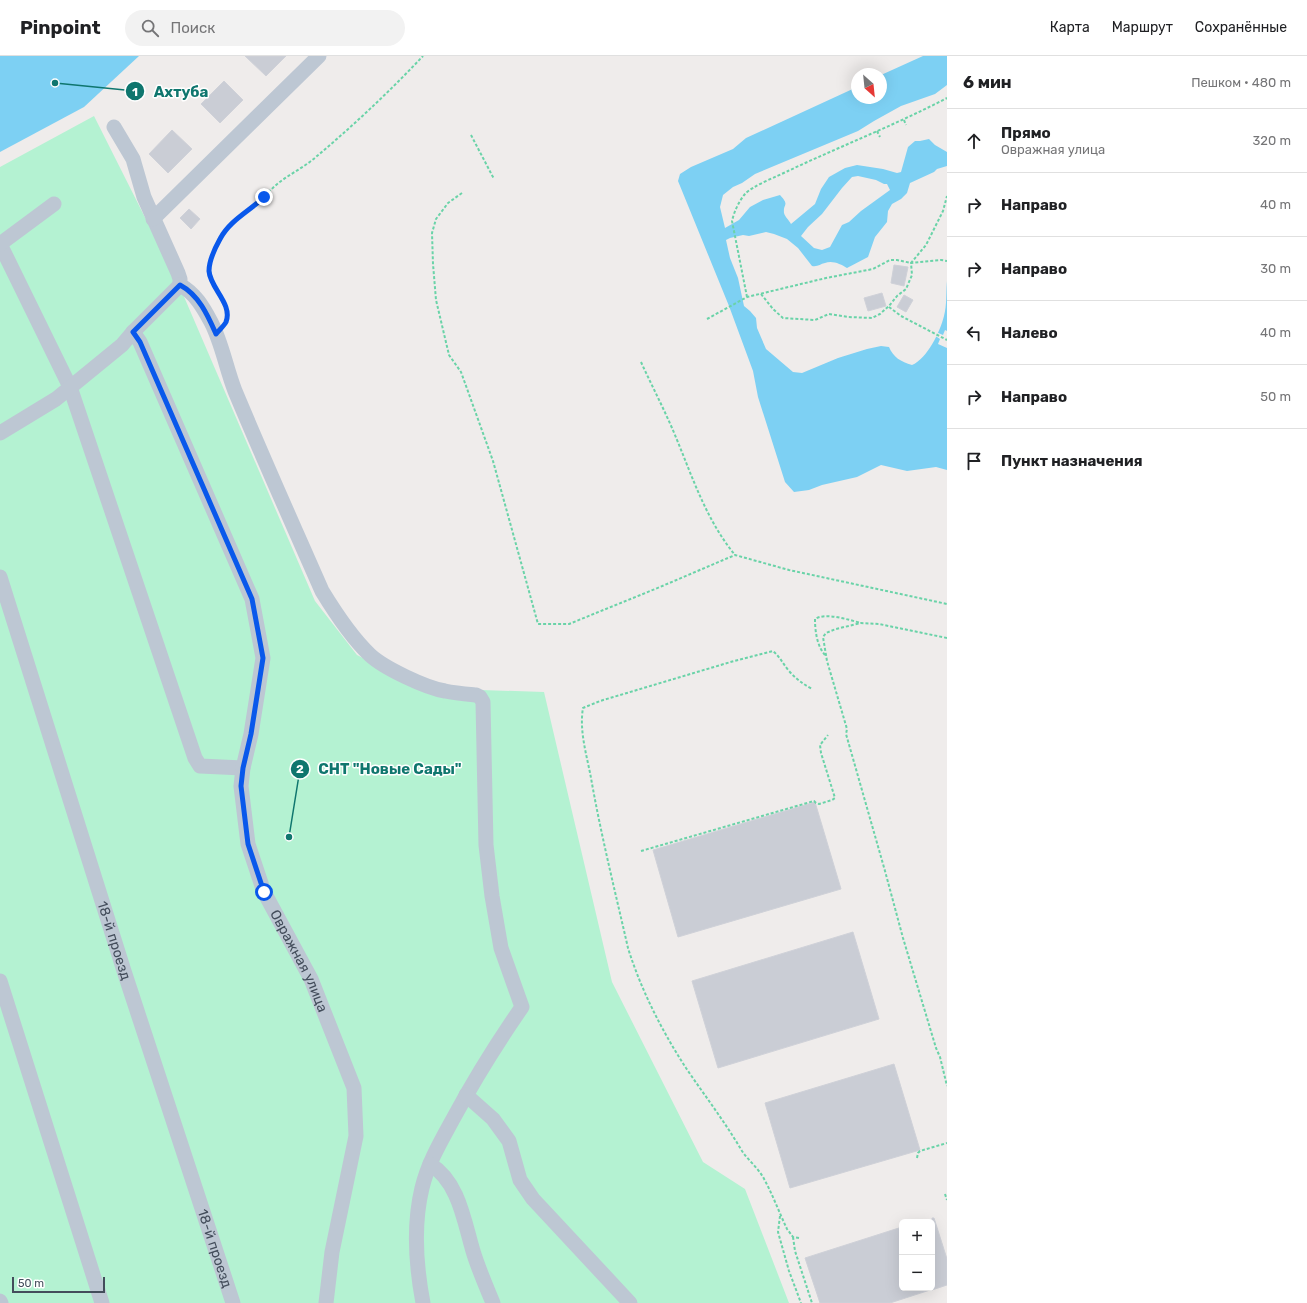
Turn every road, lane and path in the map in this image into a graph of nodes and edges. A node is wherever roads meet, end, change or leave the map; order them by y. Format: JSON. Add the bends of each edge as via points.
{"nodes":[{"id":1,"x":319,"y":56,"type":"edge"},
{"id":2,"x":423,"y":56,"type":"edge"},
{"id":3,"x":947,"y":98,"type":"edge"},
{"id":4,"x":904,"y":120,"type":"junction"},
{"id":5,"x":894,"y":124,"type":"junction"},
{"id":6,"x":906,"y":125,"type":"dead end"},
{"id":7,"x":114,"y":127,"type":"dead end"},
{"id":8,"x":896,"y":129,"type":"dead end"},
{"id":9,"x":877,"y":131,"type":"junction"},
{"id":10,"x":471,"y":135,"type":"dead end"},
{"id":11,"x":880,"y":137,"type":"dead end"},
{"id":12,"x":494,"y":179,"type":"dead end"},
{"id":13,"x":462,"y":193,"type":"dead end"},
{"id":14,"x":947,"y":196,"type":"edge"},
{"id":15,"x":54,"y":204,"type":"dead end"},
{"id":16,"x":153,"y":220,"type":"junction"},
{"id":17,"x":0,"y":244,"type":"edge"},
{"id":18,"x":947,"y":261,"type":"edge"},
{"id":19,"x":911,"y":263,"type":"junction"},
{"id":20,"x":180,"y":285,"type":"junction"},
{"id":21,"x":760,"y":294,"type":"junction"},
{"id":22,"x":747,"y":296,"type":"junction"},
{"id":23,"x":889,"y":306,"type":"junction"},
{"id":24,"x":707,"y":319,"type":"dead end"},
{"id":25,"x":133,"y":332,"type":"junction"},
{"id":26,"x":216,"y":334,"type":"junction"},
{"id":27,"x":947,"y":340,"type":"edge"},
{"id":28,"x":641,"y":362,"type":"dead end"},
{"id":29,"x":70,"y":387,"type":"junction"},
{"id":30,"x":0,"y":433,"type":"edge"},
{"id":31,"x":735,"y":555,"type":"junction"},
{"id":32,"x":0,"y":577,"type":"edge"},
{"id":33,"x":947,"y":604,"type":"edge"},
{"id":34,"x":861,"y":623,"type":"junction"},
{"id":35,"x":947,"y":638,"type":"edge"},
{"id":36,"x":826,"y":656,"type":"junction"},
{"id":37,"x":812,"y":689,"type":"dead end"},
{"id":38,"x":828,"y":735,"type":"dead end"},
{"id":39,"x":243,"y":768,"type":"junction"},
{"id":40,"x":641,"y":851,"type":"dead end"},
{"id":41,"x":0,"y":981,"type":"edge"},
{"id":42,"x":947,"y":1086,"type":"edge"},
{"id":43,"x":466,"y":1095,"type":"junction"},
{"id":44,"x":947,"y":1144,"type":"edge"},
{"id":45,"x":917,"y":1158,"type":"dead end"},
{"id":46,"x":430,"y":1164,"type":"junction"},
{"id":47,"x":945,"y":1194,"type":"dead end"},
{"id":48,"x":947,"y":1200,"type":"edge"},
{"id":49,"x":780,"y":1215,"type":"junction"},
{"id":50,"x":793,"y":1237,"type":"junction"},
{"id":51,"x":799,"y":1238,"type":"dead end"},
{"id":52,"x":102,"y":1303,"type":"edge"},
{"id":53,"x":233,"y":1303,"type":"edge"},
{"id":54,"x":326,"y":1303,"type":"edge"},
{"id":55,"x":422,"y":1303,"type":"edge"},
{"id":56,"x":492,"y":1303,"type":"edge"},
{"id":57,"x":630,"y":1303,"type":"edge"},
{"id":58,"x":801,"y":1303,"type":"edge"},
{"id":59,"x":812,"y":1303,"type":"edge"}],
"edges":[{"from":1,"to":16,"type":"street"},
{"from":2,"to":26,"type":"path","via":[[316,158],[275,186],[226,230],[216,246],[209,270],[210,278],[227,310],[226,321]]},
{"from":3,"to":4,"type":"path"},
{"from":4,"to":5,"type":"path"},
{"from":4,"to":6,"type":"path"},
{"from":5,"to":8,"type":"path"},
{"from":5,"to":9,"type":"path"},
{"from":7,"to":16,"type":"street","via":[[133,159]]},
{"from":9,"to":11,"type":"path"},
{"from":9,"to":22,"type":"path","via":[[745,193],[732,221]]},
{"from":10,"to":12,"type":"path"},
{"from":13,"to":31,"type":"path","via":[[448,203],[436,219],[432,233],[436,300],[449,355],[461,372],[492,461],[538,624],[569,624]]},
{"from":14,"to":19,"type":"path","via":[[943,211],[926,245]]},
{"from":15,"to":17,"type":"street"},
{"from":16,"to":20,"type":"street","via":[[178,273]]},
{"from":17,"to":29,"type":"street"},
{"from":18,"to":19,"type":"path"},
{"from":19,"to":21,"type":"path","via":[[890,260],[872,269]]},
{"from":19,"to":23,"type":"path","via":[[912,275],[906,289]]},
{"from":20,"to":25,"type":"street"},
{"from":20,"to":26,"type":"street","via":[[195,296]]},
{"from":21,"to":22,"type":"path"},
{"from":21,"to":23,"type":"path","via":[[783,318],[802,320],[814,320],[829,314],[872,318]]},
{"from":22,"to":24,"type":"path"},
{"from":23,"to":27,"type":"path","via":[[901,316]]},
{"from":25,"to":29,"type":"street"},
{"from":25,"to":39,"type":"street","name":"Овражная улица","via":[[140,342],[252,599],[263,658]]},
{"from":26,"to":43,"type":"street","via":[[234,389],[330,605],[372,657],[392,670],[439,690],[476,695],[483,702],[486,845],[492,896],[501,948],[522,1006]]},
{"from":28,"to":31,"type":"path","via":[[672,427],[702,503],[723,540]]},
{"from":29,"to":30,"type":"street","via":[[56,399]]},
{"from":29,"to":39,"type":"street","via":[[195,758],[200,766]]},
{"from":31,"to":33,"type":"path","via":[[789,570]]},
{"from":32,"to":53,"type":"street","name":"18-й проезд","via":[[117,949]]},
{"from":34,"to":35,"type":"path","via":[[879,624]]},
{"from":34,"to":36,"type":"path","via":[[826,633],[823,638]]},
{"from":34,"to":36,"type":"path","via":[[836,617],[815,618],[818,640]]},
{"from":36,"to":42,"type":"path","via":[[903,938]]},
{"from":37,"to":49,"type":"path","via":[[799,682],[773,651],[600,701],[583,708],[582,712],[583,735],[594,798],[633,966],[670,1042],[743,1152],[759,1171]]},
{"from":38,"to":40,"type":"path","via":[[820,745],[835,798],[832,800],[819,804],[814,801]]},
{"from":39,"to":54,"type":"street","name":"Овражная улица","via":[[241,786],[248,844],[264,892],[311,979],[354,1088],[356,1136],[332,1252]]},
{"from":41,"to":52,"type":"street"},
{"from":43,"to":46,"type":"street"},
{"from":43,"to":57,"type":"street","via":[[493,1118],[509,1141],[520,1180],[533,1199]]},
{"from":44,"to":45,"type":"path","via":[[920,1151]]},
{"from":46,"to":55,"type":"street","via":[[422,1188],[417,1217],[417,1253]]},
{"from":46,"to":56,"type":"street","via":[[447,1180],[459,1203],[473,1252]]},
{"from":47,"to":48,"type":"path"},
{"from":49,"to":50,"type":"path"},
{"from":49,"to":58,"type":"path","via":[[778,1232]]},
{"from":50,"to":51,"type":"path"},
{"from":50,"to":59,"type":"path"}]}
